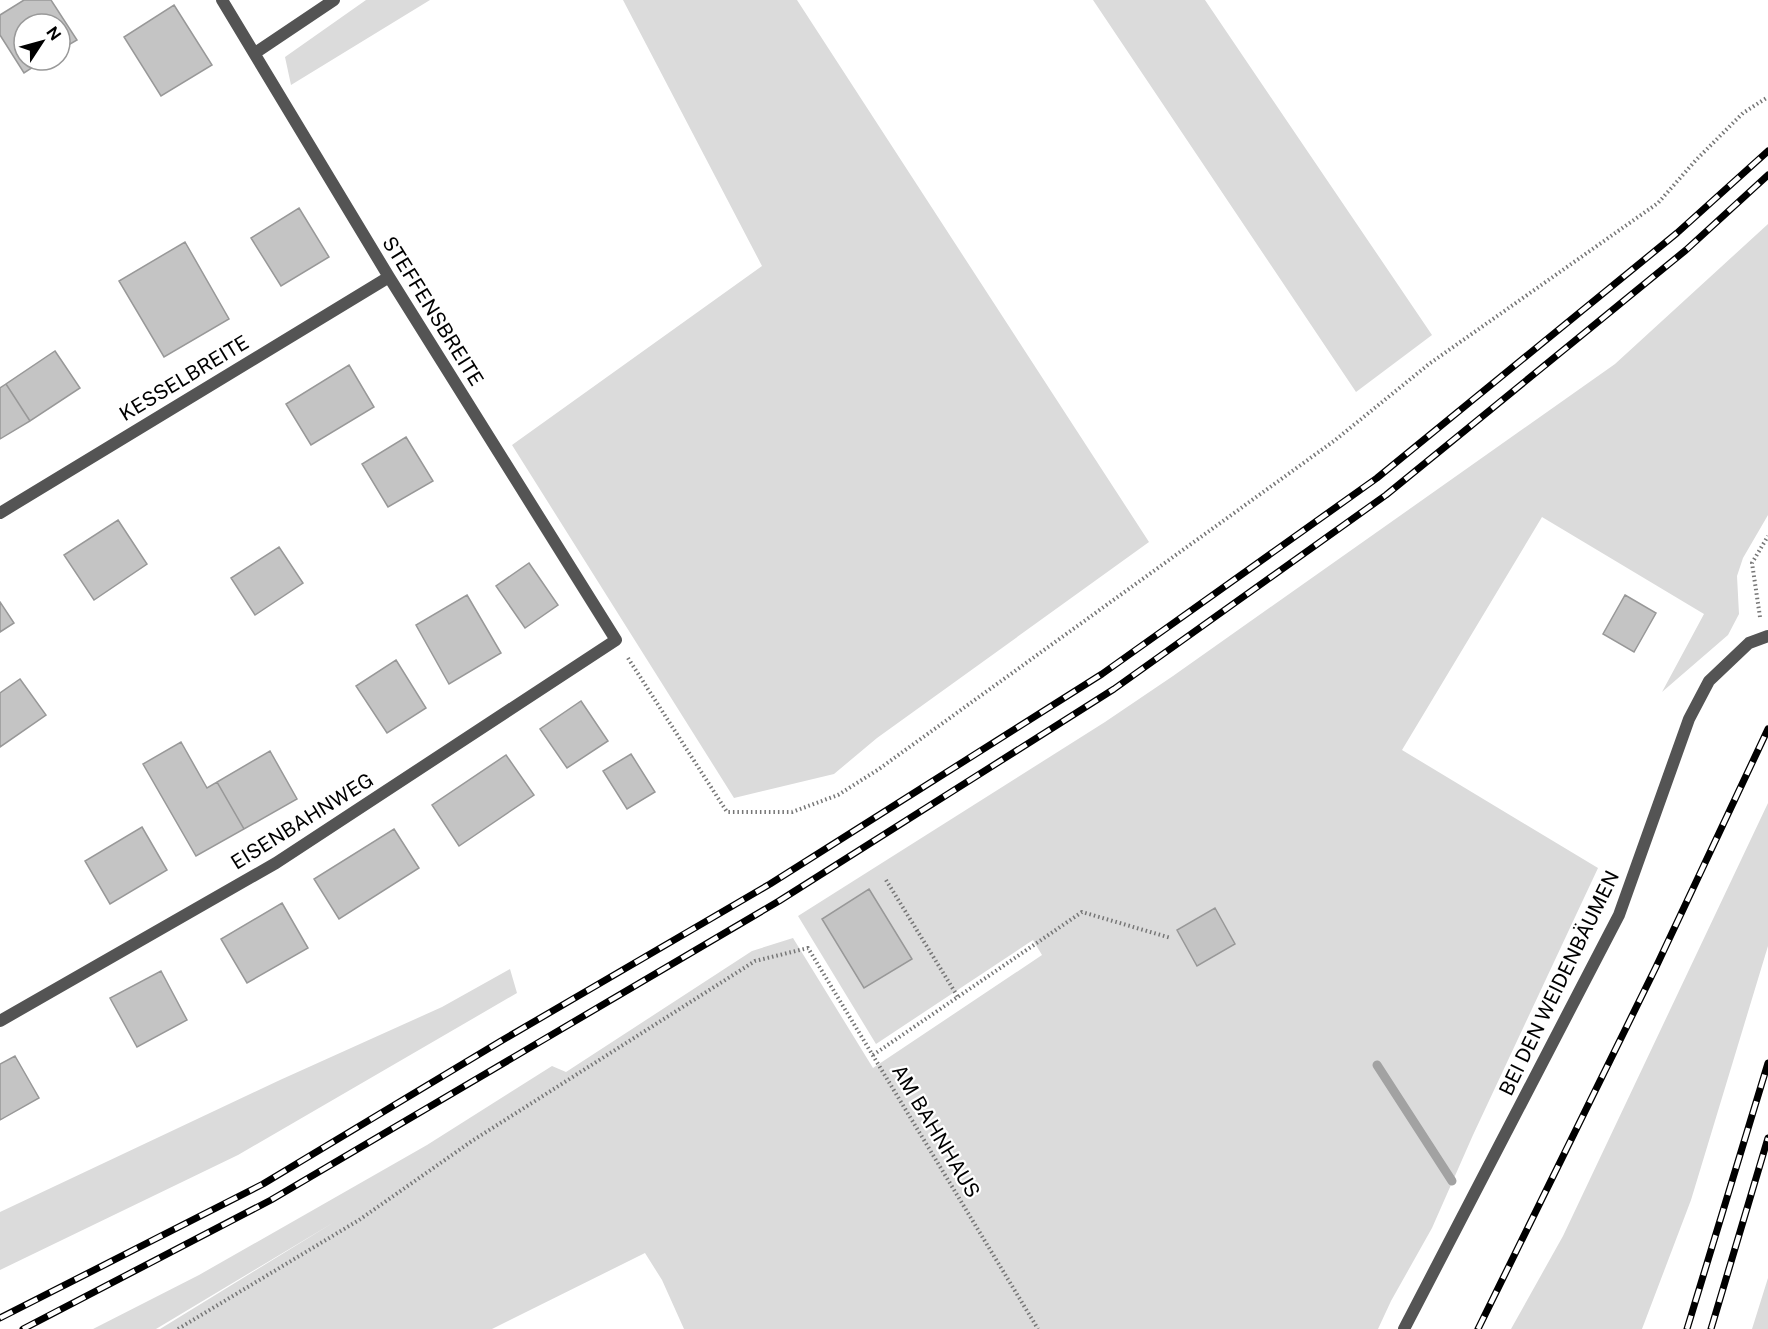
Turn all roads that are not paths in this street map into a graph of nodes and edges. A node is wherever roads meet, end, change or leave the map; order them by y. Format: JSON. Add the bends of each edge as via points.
{"nodes":[{"id":1,"x":222,"y":0,"type":"edge"},
{"id":2,"x":334,"y":0,"type":"edge"},
{"id":3,"x":255,"y":54,"type":"junction"},
{"id":4,"x":388,"y":277,"type":"junction"},
{"id":5,"x":0,"y":513,"type":"edge"},
{"id":6,"x":1766,"y":637,"type":"edge"},
{"id":7,"x":616,"y":640,"type":"joint"},
{"id":8,"x":0,"y":1021,"type":"edge"},
{"id":9,"x":1404,"y":1329,"type":"edge"}],
"edges":[{"from":1,"to":3,"type":"street","name":"STEFFENSBREITE"},
{"from":2,"to":3,"type":"street"},
{"from":3,"to":4,"type":"street","name":"STEFFENSBREITE"},
{"from":4,"to":5,"type":"street","name":"KESSELBREITE"},
{"from":4,"to":7,"type":"street","name":"STEFFENSBREITE"},
{"from":6,"to":9,"type":"street","name":"BEI DEN WEIDENBÄUMEN","via":[[1749,643],[1709,681],[1689,719],[1619,915]]},
{"from":7,"to":8,"type":"street","name":"EISENBAHNWEG","via":[[276,862]]}]}
